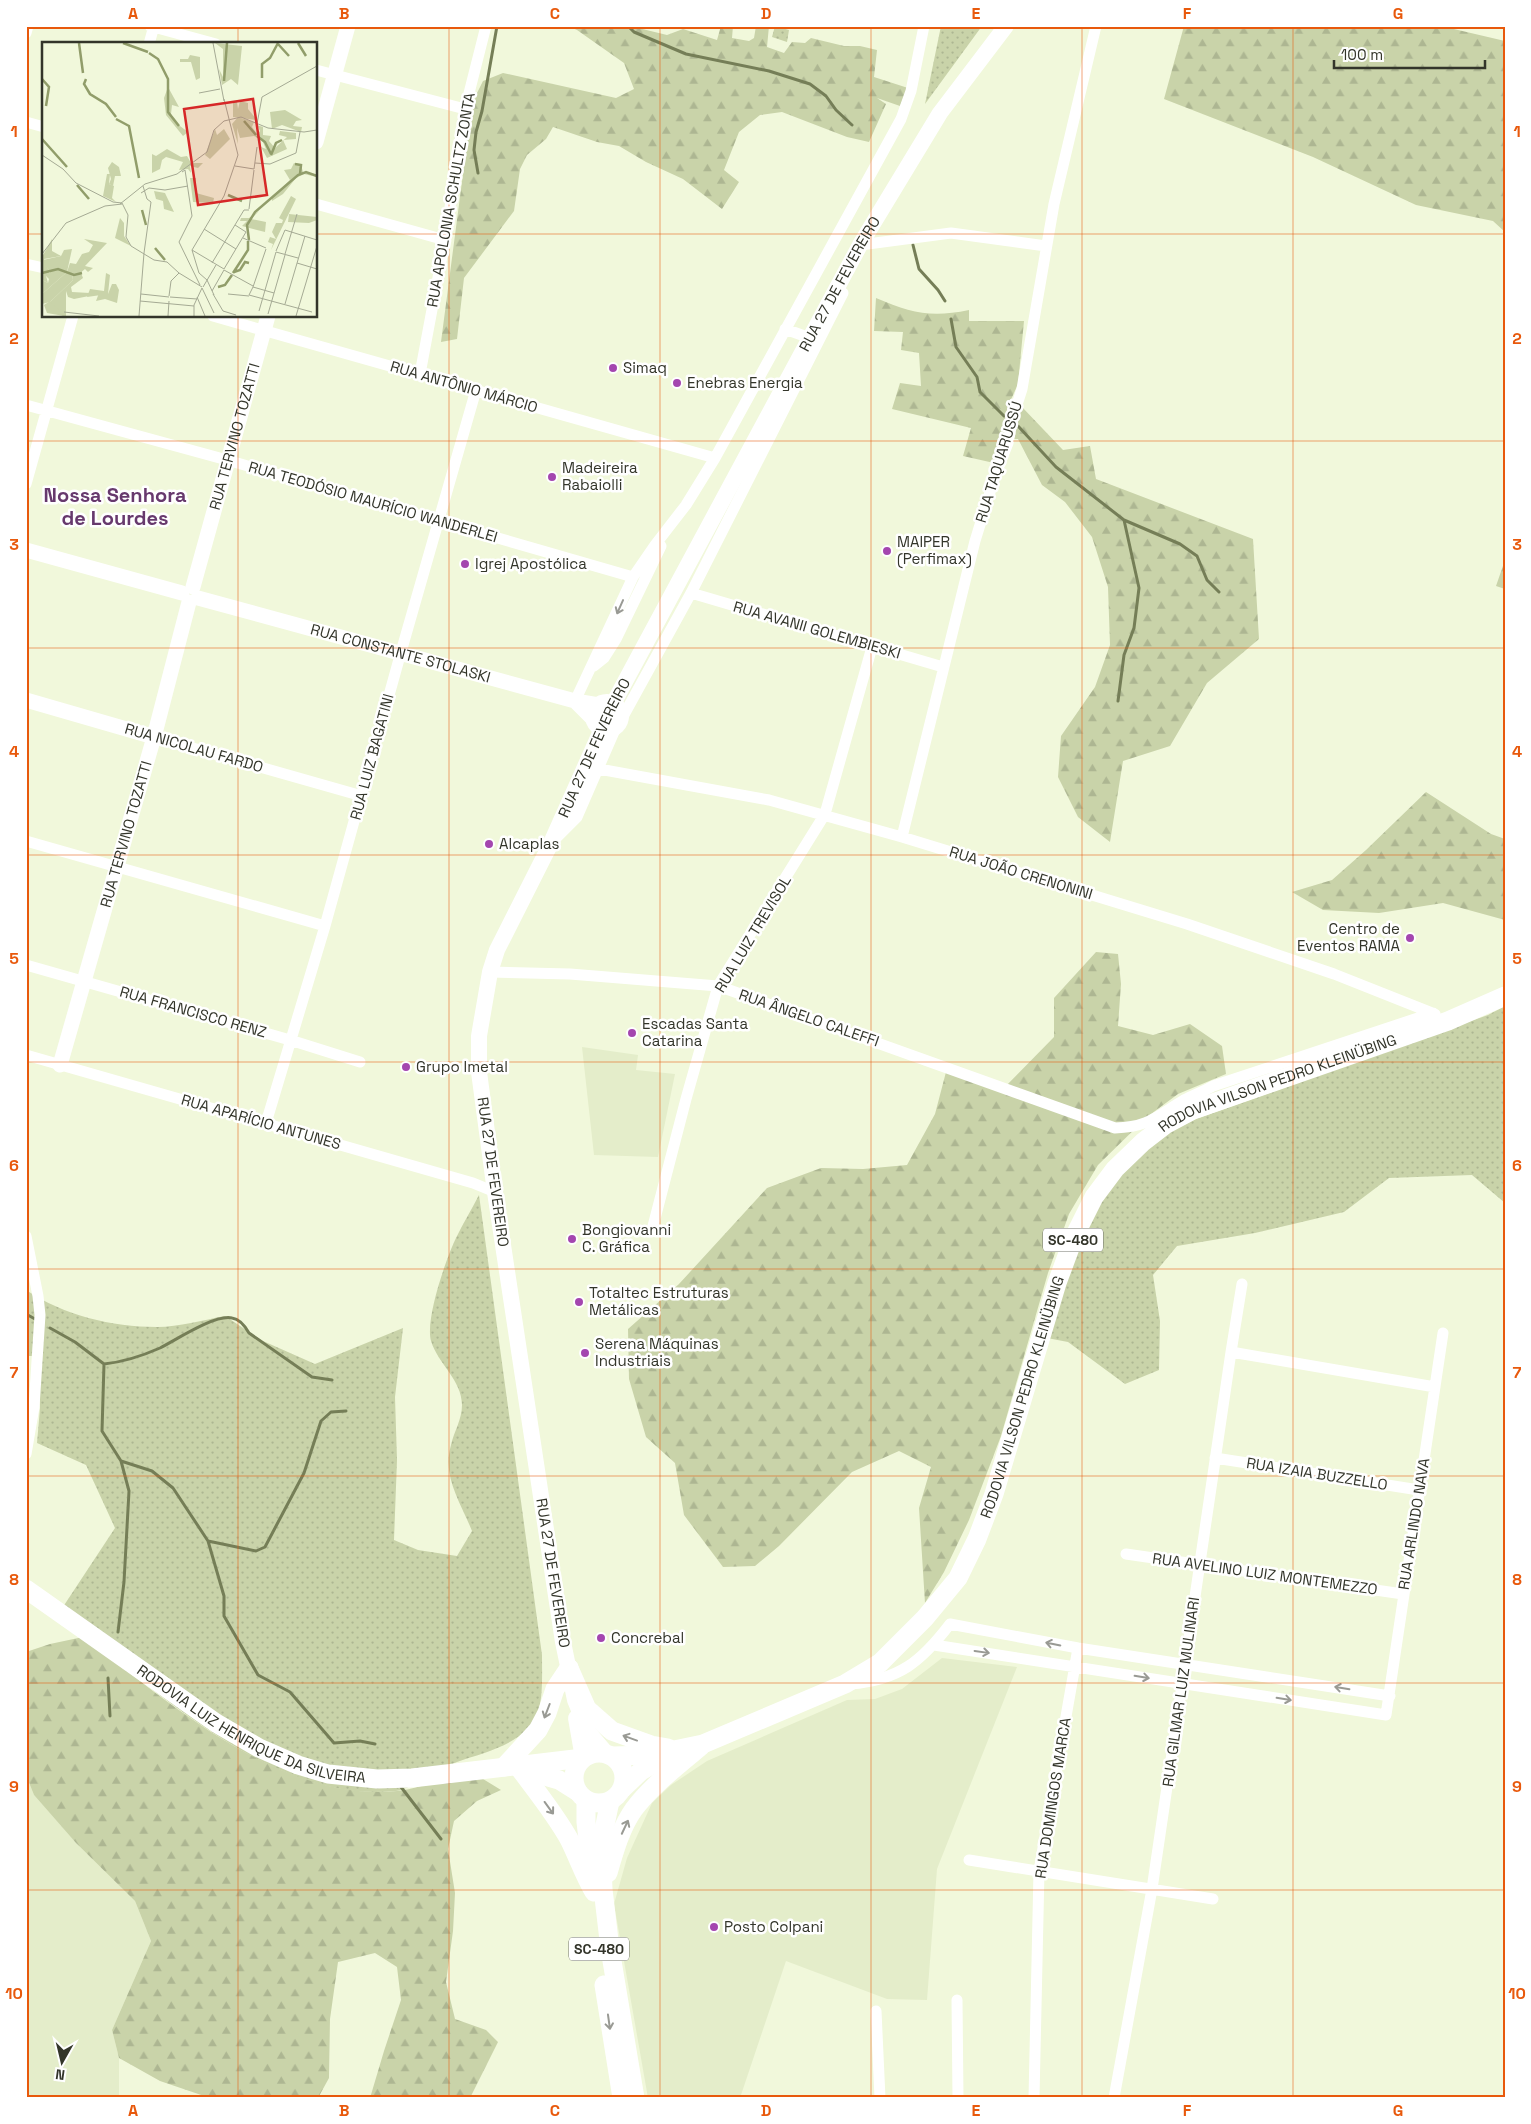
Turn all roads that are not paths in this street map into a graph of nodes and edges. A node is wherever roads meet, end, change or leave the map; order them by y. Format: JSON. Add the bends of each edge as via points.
{"nodes":[{"id":1,"x":28,"y":26,"type":"edge"},
{"id":2,"x":348,"y":26,"type":"edge"},
{"id":3,"x":486,"y":26,"type":"edge"},
{"id":4,"x":924,"y":26,"type":"edge"},
{"id":5,"x":1006,"y":26,"type":"edge"},
{"id":6,"x":1096,"y":26,"type":"edge"},
{"id":7,"x":152,"y":27,"type":"edge"},
{"id":8,"x":26,"y":33,"type":"edge"},
{"id":9,"x":149,"y":42,"type":"edge"},
{"id":10,"x":208,"y":42,"type":"edge"},
{"id":11,"x":318,"y":71,"type":"edge"},
{"id":12,"x":335,"y":75,"type":"junction"},
{"id":13,"x":465,"y":109,"type":"junction"},
{"id":14,"x":26,"y":122,"type":"edge"},
{"id":15,"x":42,"y":126,"type":"edge"},
{"id":16,"x":318,"y":135,"type":"edge"},
{"id":17,"x":318,"y":205,"type":"edge"},
{"id":18,"x":445,"y":240,"type":"junction"},
{"id":19,"x":860,"y":245,"type":"junction"},
{"id":20,"x":1046,"y":246,"type":"junction"},
{"id":21,"x":26,"y":264,"type":"edge"},
{"id":22,"x":42,"y":268,"type":"edge"},
{"id":23,"x":845,"y":273,"type":"junction"},
{"id":24,"x":72,"y":318,"type":"edge"},
{"id":25,"x":228,"y":318,"type":"edge"},
{"id":26,"x":266,"y":323,"type":"edge"},
{"id":27,"x":785,"y":329,"type":"junction"},
{"id":28,"x":810,"y":338,"type":"junction"},
{"id":29,"x":420,"y":374,"type":"junction"},
{"id":30,"x":476,"y":390,"type":"junction"},
{"id":31,"x":26,"y":405,"type":"edge"},
{"id":32,"x":47,"y":410,"type":"junction"},
{"id":33,"x":715,"y":458,"type":"junction"},
{"id":34,"x":227,"y":460,"type":"junction"},
{"id":35,"x":26,"y":484,"type":"edge"},
{"id":36,"x":438,"y":520,"type":"junction"},
{"id":37,"x":674,"y":522,"type":"junction"},
{"id":38,"x":26,"y":550,"type":"edge"},
{"id":39,"x":633,"y":577,"type":"junction"},
{"id":40,"x":691,"y":593,"type":"junction"},
{"id":41,"x":191,"y":595,"type":"junction"},
{"id":42,"x":872,"y":647,"type":"junction"},
{"id":43,"x":401,"y":652,"type":"junction"},
{"id":44,"x":593,"y":667,"type":"junction"},
{"id":45,"x":943,"y":667,"type":"junction"},
{"id":46,"x":26,"y":700,"type":"edge"},
{"id":47,"x":575,"y":701,"type":"junction"},
{"id":48,"x":606,"y":704,"type":"junction"},
{"id":49,"x":619,"y":723,"type":"junction"},
{"id":50,"x":598,"y":725,"type":"junction"},
{"id":51,"x":154,"y":737,"type":"junction"},
{"id":52,"x":599,"y":769,"type":"junction"},
{"id":53,"x":362,"y":796,"type":"junction"},
{"id":54,"x":825,"y":814,"type":"junction"},
{"id":55,"x":902,"y":837,"type":"junction"},
{"id":56,"x":26,"y":841,"type":"edge"},
{"id":57,"x":550,"y":842,"type":"junction"},
{"id":58,"x":117,"y":866,"type":"junction"},
{"id":59,"x":325,"y":926,"type":"junction"},
{"id":60,"x":26,"y":965,"type":"edge"},
{"id":61,"x":490,"y":972,"type":"junction"},
{"id":62,"x":84,"y":981,"type":"junction"},
{"id":63,"x":718,"y":986,"type":"junction"},
{"id":64,"x":1505,"y":996,"type":"edge"},
{"id":65,"x":1441,"y":1017,"type":"junction"},
{"id":66,"x":290,"y":1040,"type":"junction"},
{"id":67,"x":26,"y":1056,"type":"edge"},
{"id":68,"x":360,"y":1062,"type":"dead end"},
{"id":69,"x":60,"y":1065,"type":"junction"},
{"id":70,"x":266,"y":1124,"type":"junction"},
{"id":71,"x":495,"y":1192,"type":"junction"},
{"id":72,"x":652,"y":1230,"type":"dead end"},
{"id":73,"x":26,"y":1236,"type":"edge"},
{"id":74,"x":1242,"y":1284,"type":"dead end"},
{"id":75,"x":1443,"y":1332,"type":"dead end"},
{"id":76,"x":1231,"y":1352,"type":"junction"},
{"id":77,"x":1435,"y":1387,"type":"junction"},
{"id":78,"x":26,"y":1454,"type":"edge"},
{"id":79,"x":1215,"y":1458,"type":"junction"},
{"id":80,"x":1419,"y":1490,"type":"junction"},
{"id":81,"x":1126,"y":1554,"type":"dead end"},
{"id":82,"x":1200,"y":1564,"type":"junction"},
{"id":83,"x":26,"y":1589,"type":"edge"},
{"id":84,"x":1403,"y":1594,"type":"junction"},
{"id":85,"x":934,"y":1646,"type":"junction"},
{"id":86,"x":1078,"y":1648,"type":"junction"},
{"id":87,"x":1185,"y":1665,"type":"junction"},
{"id":88,"x":1075,"y":1667,"type":"junction"},
{"id":89,"x":568,"y":1668,"type":"junction"},
{"id":90,"x":846,"y":1684,"type":"junction"},
{"id":91,"x":1183,"y":1684,"type":"junction"},
{"id":92,"x":1390,"y":1696,"type":"junction"},
{"id":93,"x":704,"y":1744,"type":"junction"},
{"id":94,"x":677,"y":1750,"type":"junction"},
{"id":95,"x":609,"y":1754,"type":"junction"},
{"id":96,"x":583,"y":1758,"type":"junction"},
{"id":97,"x":512,"y":1768,"type":"junction"},
{"id":98,"x":616,"y":1795,"type":"junction"},
{"id":99,"x":582,"y":1796,"type":"junction"},
{"id":100,"x":968,"y":1860,"type":"dead end"},
{"id":101,"x":1040,"y":1871,"type":"junction"},
{"id":102,"x":1152,"y":1889,"type":"junction"},
{"id":103,"x":598,"y":1891,"type":"junction"},
{"id":104,"x":1213,"y":1899,"type":"dead end"},
{"id":105,"x":957,"y":2000,"type":"dead end"},
{"id":106,"x":876,"y":2011,"type":"dead end"},
{"id":107,"x":622,"y":2098,"type":"edge"},
{"id":108,"x":635,"y":2098,"type":"edge"},
{"id":109,"x":880,"y":2098,"type":"edge"},
{"id":110,"x":958,"y":2098,"type":"edge"},
{"id":111,"x":1034,"y":2098,"type":"edge"},
{"id":112,"x":1114,"y":2098,"type":"edge"}],
"edges":[{"from":1,"to":8,"type":"street"},
{"from":2,"to":12,"type":"street"},
{"from":3,"to":13,"type":"street","name":"RUA APOLONIA SCHULTZ ZONTA"},
{"from":4,"to":27,"type":"street","via":[[911,91],[901,119]]},
{"from":5,"to":19,"type":"main road","name":"RUA 27 DE FEVEREIRO","via":[[940,113]]},
{"from":6,"to":20,"type":"street","name":"RUA TAQUARUSSÚ"},
{"from":7,"to":9,"type":"street"},
{"from":7,"to":10,"type":"street"},
{"from":11,"to":12,"type":"street"},
{"from":12,"to":13,"type":"street"},
{"from":12,"to":16,"type":"street"},
{"from":13,"to":18,"type":"street","name":"RUA APOLONIA SCHULTZ ZONTA"},
{"from":14,"to":15,"type":"street"},
{"from":17,"to":18,"type":"street"},
{"from":18,"to":29,"type":"street","name":"RUA APOLONIA SCHULTZ ZONTA"},
{"from":19,"to":20,"type":"street","via":[[951,233]]},
{"from":19,"to":23,"type":"main road","name":"RUA 27 DE FEVEREIRO"},
{"from":20,"to":45,"type":"street","name":"RUA TAQUARUSSÚ","via":[[1022,388],[1008,443],[975,542]]},
{"from":21,"to":22,"type":"street"},
{"from":23,"to":28,"type":"main road","name":"RUA 27 DE FEVEREIRO"},
{"from":23,"to":40,"type":"street","via":[[851,275]]},
{"from":24,"to":32,"type":"street"},
{"from":25,"to":26,"type":"street","name":"RUA ANTÔNIO MÁRCIO"},
{"from":26,"to":29,"type":"street","name":"RUA ANTÔNIO MÁRCIO"},
{"from":26,"to":34,"type":"street","name":"RUA TERVINO TOZATTI"},
{"from":27,"to":28,"type":"street"},
{"from":27,"to":33,"type":"street"},
{"from":28,"to":48,"type":"main road","name":"RUA 27 DE FEVEREIRO"},
{"from":29,"to":30,"type":"street","name":"RUA ANTÔNIO MÁRCIO"},
{"from":30,"to":33,"type":"street","name":"RUA ANTÔNIO MÁRCIO"},
{"from":30,"to":36,"type":"street","name":"RUA LUIZ BAGATINI"},
{"from":31,"to":32,"type":"street","name":"RUA TEODÓSIO MAURÍCIO WANDERLEI"},
{"from":32,"to":34,"type":"street","name":"RUA TEODÓSIO MAURÍCIO WANDERLEI"},
{"from":32,"to":35,"type":"street"},
{"from":33,"to":37,"type":"street"},
{"from":34,"to":36,"type":"street","name":"RUA TEODÓSIO MAURÍCIO WANDERLEI"},
{"from":34,"to":41,"type":"street","name":"RUA TERVINO TOZATTI"},
{"from":36,"to":39,"type":"street","name":"RUA TEODÓSIO MAURÍCIO WANDERLEI"},
{"from":36,"to":43,"type":"street","name":"RUA LUIZ BAGATINI"},
{"from":37,"to":39,"type":"street"},
{"from":37,"to":44,"type":"street","via":[[616,639],[604,658]]},
{"from":38,"to":41,"type":"street","name":"RUA CONSTANTE STOLASKI"},
{"from":39,"to":44,"type":"street","one_way":true},
{"from":40,"to":42,"type":"street","name":"RUA AVANII GOLEMBIESKI"},
{"from":40,"to":49,"type":"street"},
{"from":41,"to":43,"type":"street","name":"RUA CONSTANTE STOLASKI"},
{"from":41,"to":51,"type":"street","name":"RUA TERVINO TOZATTI"},
{"from":42,"to":45,"type":"street","name":"RUA AVANII GOLEMBIESKI"},
{"from":42,"to":54,"type":"street","name":"RUA LUIZ TREVISOL"},
{"from":43,"to":47,"type":"street","name":"RUA CONSTANTE STOLASKI"},
{"from":43,"to":53,"type":"street","name":"RUA LUIZ BAGATINI"},
{"from":44,"to":47,"type":"street"},
{"from":45,"to":55,"type":"street","name":"RUA TAQUARUSSÚ"},
{"from":46,"to":51,"type":"street","name":"RUA NICOLAU FARDO"},
{"from":47,"to":48,"type":"street"},
{"from":47,"to":50,"type":"street","name":"RUA CONSTANTE STOLASKI"},
{"from":48,"to":49,"type":"main road","via":[[621,713]]},
{"from":48,"to":50,"type":"main road","name":"RUA 27 DE FEVEREIRO"},
{"from":49,"to":50,"type":"main road","via":[[610,730]]},
{"from":49,"to":52,"type":"street"},
{"from":50,"to":57,"type":"main road","name":"RUA 27 DE FEVEREIRO"},
{"from":51,"to":53,"type":"street","name":"RUA NICOLAU FARDO"},
{"from":51,"to":58,"type":"street","name":"RUA TERVINO TOZATTI"},
{"from":52,"to":54,"type":"street","name":"RUA JOÃO CRENONINI","via":[[769,800]]},
{"from":52,"to":57,"type":"street","via":[[576,817]]},
{"from":53,"to":59,"type":"street","name":"RUA LUIZ BAGATINI"},
{"from":54,"to":55,"type":"street","name":"RUA JOÃO CRENONINI"},
{"from":54,"to":63,"type":"street","name":"RUA LUIZ TREVISOL"},
{"from":55,"to":65,"type":"street","name":"RUA JOÃO CRENONINI","via":[[1187,924],[1334,974]]},
{"from":56,"to":58,"type":"street"},
{"from":57,"to":61,"type":"main road","name":"RUA 27 DE FEVEREIRO","via":[[497,950]]},
{"from":58,"to":59,"type":"street"},
{"from":58,"to":62,"type":"street","name":"RUA TERVINO TOZATTI"},
{"from":59,"to":66,"type":"street","name":"RUA LUIZ BAGATINI"},
{"from":60,"to":62,"type":"street","name":"RUA FRANCISCO RENZ"},
{"from":61,"to":63,"type":"street","name":"RUA ÂNGELO CALEFFI","via":[[570,974]]},
{"from":61,"to":71,"type":"main road","name":"RUA 27 DE FEVEREIRO","via":[[479,1036],[478,1072]]},
{"from":62,"to":66,"type":"street","name":"RUA FRANCISCO RENZ"},
{"from":62,"to":69,"type":"street","name":"RUA TERVINO TOZATTI"},
{"from":63,"to":65,"type":"street","name":"RUA ÂNGELO CALEFFI","via":[[1115,1128],[1134,1128],[1155,1120],[1184,1100],[1213,1086]]},
{"from":63,"to":72,"type":"street","name":"RUA LUIZ TREVISOL"},
{"from":64,"to":65,"type":"main road","name":"RODOVIA VILSON PEDRO KLEINÜBING","number":"SC-480"},
{"from":65,"to":90,"type":"main road","name":"RODOVIA VILSON PEDRO KLEINÜBING","number":"SC-480","via":[[1193,1110],[1150,1136],[1115,1169],[1094,1197],[1074,1237],[1040,1336],[994,1494],[958,1578],[925,1618],[880,1663]]},
{"from":66,"to":68,"type":"street","name":"RUA FRANCISCO RENZ"},
{"from":66,"to":70,"type":"street","name":"RUA LUIZ BAGATINI"},
{"from":67,"to":69,"type":"street","name":"RUA APARÍCIO ANTUNES"},
{"from":69,"to":70,"type":"street","name":"RUA APARÍCIO ANTUNES"},
{"from":70,"to":71,"type":"street","name":"RUA APARÍCIO ANTUNES"},
{"from":71,"to":89,"type":"main road","name":"RUA 27 DE FEVEREIRO"},
{"from":73,"to":78,"type":"street","via":[[40,1315],[34,1407]]},
{"from":74,"to":76,"type":"street","name":"RUA GILMAR LUIZ MULINARI"},
{"from":75,"to":77,"type":"street","name":"RUA ARLINDO NAVA"},
{"from":76,"to":77,"type":"street"},
{"from":76,"to":79,"type":"street","name":"RUA GILMAR LUIZ MULINARI"},
{"from":77,"to":80,"type":"street","name":"RUA ARLINDO NAVA"},
{"from":79,"to":80,"type":"street","name":"RUA IZAIA BUZZELLO"},
{"from":79,"to":82,"type":"street","name":"RUA GILMAR LUIZ MULINARI"},
{"from":80,"to":84,"type":"street","name":"RUA ARLINDO NAVA"},
{"from":81,"to":82,"type":"street","name":"RUA AVELINO LUIZ MONTEMEZZO"},
{"from":82,"to":84,"type":"street","name":"RUA AVELINO LUIZ MONTEMEZZO"},
{"from":82,"to":87,"type":"street","name":"RUA GILMAR LUIZ MULINARI"},
{"from":83,"to":97,"type":"main road","name":"RODOVIA LUIZ HENRIQUE DA SILVEIRA","via":[[216,1723],[298,1766],[328,1774],[377,1779]]},
{"from":84,"to":92,"type":"street","name":"RUA ARLINDO NAVA"},
{"from":86,"to":85,"type":"street","one_way":true,"via":[[950,1624]]},
{"from":85,"to":88,"type":"street","one_way":true},
{"from":85,"to":90,"type":"street","via":[[910,1666],[889,1677]]},
{"from":86,"to":87,"type":"street"},
{"from":86,"to":88,"type":"street","name":"RUA DOMINGOS MARCA"},
{"from":87,"to":91,"type":"street","name":"RUA GILMAR LUIZ MULINARI"},
{"from":92,"to":87,"type":"street","one_way":true},
{"from":88,"to":91,"type":"street","one_way":true},
{"from":88,"to":101,"type":"street","name":"RUA DOMINGOS MARCA"},
{"from":94,"to":89,"type":"main road","one_way":true,"via":[[612,1731],[588,1709]]},
{"from":89,"to":95,"type":"main road","name":"RUA 27 DE FEVEREIRO","via":[[575,1700],[588,1732]]},
{"from":89,"to":96,"type":"main road","name":"RUA 27 DE FEVEREIRO"},
{"from":89,"to":97,"type":"main road","one_way":true,"via":[[554,1689],[538,1730]]},
{"from":90,"to":93,"type":"main road","name":"RODOVIA VILSON PEDRO KLEINÜBING","number":"SC-480"},
{"from":91,"to":92,"type":"street","name":"RUA ARLINDO NAVA","one_way":true,"via":[[1386,1715]]},
{"from":91,"to":102,"type":"street","name":"RUA GILMAR LUIZ MULINARI"},
{"from":93,"to":94,"type":"main road","name":"RODOVIA VILSON PEDRO KLEINÜBING","number":"SC-480"},
{"from":103,"to":93,"type":"main road","one_way":true,"via":[[633,1811],[644,1797]]},
{"from":94,"to":95,"type":"main road","name":"RODOVIA VILSON PEDRO KLEINÜBING","number":"SC-480","via":[[650,1755]]},
{"from":94,"to":98,"type":"main road","name":"RODOVIA VILSON PEDRO KLEINÜBING","number":"SC-480","via":[[641,1771]]},
{"from":95,"to":96,"type":"main road","via":[[598,1752]]},
{"from":95,"to":98,"type":"main road","via":[[624,1771],[624,1781]]},
{"from":96,"to":97,"type":"main road","name":"RODOVIA LUIZ HENRIQUE DA SILVEIRA"},
{"from":96,"to":99,"type":"main road","via":[[574,1770],[574,1785]]},
{"from":97,"to":99,"type":"main road","name":"RODOVIA LUIZ HENRIQUE DA SILVEIRA","via":[[559,1780]]},
{"from":97,"to":103,"type":"main road","one_way":true,"via":[[552,1810],[582,1871]]},
{"from":98,"to":99,"type":"main road","via":[[594,1802]]},
{"from":98,"to":103,"type":"main road","number":"SC-480","via":[[601,1844]]},
{"from":99,"to":103,"type":"main road","number":"SC-480"},
{"from":100,"to":101,"type":"street"},
{"from":101,"to":102,"type":"street"},
{"from":101,"to":111,"type":"street","name":"RUA DOMINGOS MARCA"},
{"from":102,"to":104,"type":"street"},
{"from":102,"to":112,"type":"street","name":"RUA GILMAR LUIZ MULINARI"},
{"from":103,"to":107,"type":"main road","number":"SC-480","one_way":true,"via":[[599,1946]]},
{"from":103,"to":108,"type":"main road","number":"SC-480"},
{"from":105,"to":110,"type":"street"},
{"from":106,"to":109,"type":"street"}]}
